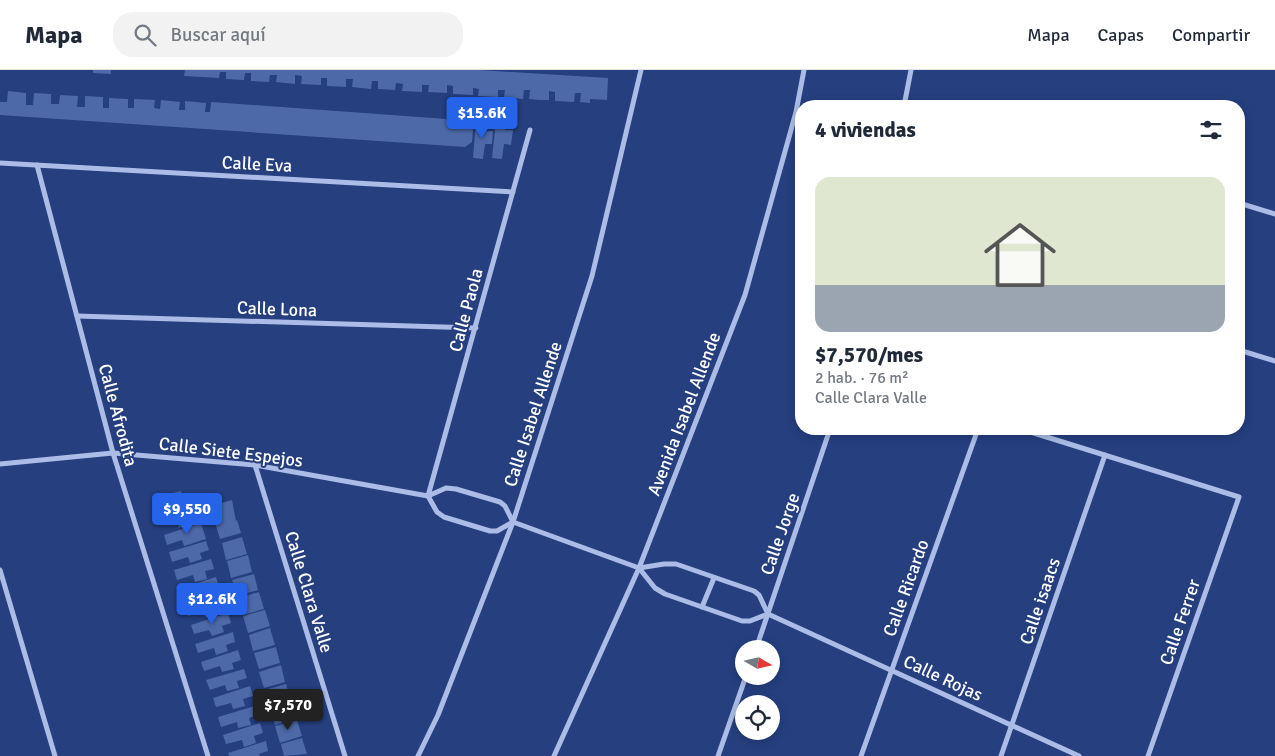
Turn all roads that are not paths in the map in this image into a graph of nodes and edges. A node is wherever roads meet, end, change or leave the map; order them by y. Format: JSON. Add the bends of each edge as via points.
{"nodes":[{"id":1,"x":641,"y":70,"type":"edge"},
{"id":2,"x":804,"y":70,"type":"edge"},
{"id":3,"x":911,"y":70,"type":"edge"},
{"id":4,"x":798,"y":100,"type":"edge"},
{"id":5,"x":906,"y":100,"type":"edge"},
{"id":6,"x":795,"y":116,"type":"edge"},
{"id":7,"x":530,"y":130,"type":"dead end"},
{"id":8,"x":0,"y":163,"type":"edge"},
{"id":9,"x":37,"y":165,"type":"junction"},
{"id":10,"x":513,"y":192,"type":"junction"},
{"id":11,"x":1245,"y":205,"type":"edge"},
{"id":12,"x":1275,"y":214,"type":"edge"},
{"id":13,"x":76,"y":316,"type":"junction"},
{"id":14,"x":476,"y":328,"type":"junction"},
{"id":15,"x":1245,"y":352,"type":"edge"},
{"id":16,"x":1275,"y":361,"type":"edge"},
{"id":17,"x":828,"y":435,"type":"edge"},
{"id":18,"x":976,"y":435,"type":"edge"},
{"id":19,"x":1041,"y":435,"type":"edge"},
{"id":20,"x":113,"y":453,"type":"junction"},
{"id":21,"x":1106,"y":455,"type":"junction"},
{"id":22,"x":0,"y":464,"type":"edge"},
{"id":23,"x":255,"y":466,"type":"junction"},
{"id":24,"x":428,"y":496,"type":"junction"},
{"id":25,"x":513,"y":522,"type":"junction"},
{"id":26,"x":638,"y":568,"type":"junction"},
{"id":27,"x":0,"y":570,"type":"edge"},
{"id":28,"x":714,"y":578,"type":"junction"},
{"id":29,"x":702,"y":607,"type":"junction"},
{"id":30,"x":768,"y":614,"type":"junction"},
{"id":31,"x":759,"y":640,"type":"edge"},
{"id":32,"x":891,"y":670,"type":"junction"},
{"id":33,"x":743,"y":685,"type":"edge"},
{"id":34,"x":1012,"y":725,"type":"junction"},
{"id":35,"x":55,"y":756,"type":"edge"},
{"id":36,"x":208,"y":756,"type":"edge"},
{"id":37,"x":345,"y":756,"type":"edge"},
{"id":38,"x":418,"y":756,"type":"edge"},
{"id":39,"x":554,"y":756,"type":"edge"},
{"id":40,"x":718,"y":756,"type":"edge"},
{"id":41,"x":861,"y":756,"type":"edge"},
{"id":42,"x":1001,"y":756,"type":"edge"},
{"id":43,"x":1079,"y":756,"type":"edge"},
{"id":44,"x":1148,"y":756,"type":"edge"}],
"edges":[{"from":1,"to":25,"type":"street","name":"Calle Isabel Allende","via":[[592,276]]},
{"from":2,"to":4,"type":"street","name":"Avenida Isabel Allende"},
{"from":3,"to":5,"type":"street"},
{"from":6,"to":26,"type":"street","name":"Avenida Isabel Allende","via":[[745,295]]},
{"from":7,"to":10,"type":"street","name":"Calle Paola"},
{"from":8,"to":9,"type":"street","name":"Calle Eva"},
{"from":9,"to":10,"type":"street","name":"Calle Eva"},
{"from":9,"to":13,"type":"street","name":"Calle Afrodita"},
{"from":10,"to":14,"type":"street","name":"Calle Paola"},
{"from":11,"to":12,"type":"street"},
{"from":13,"to":14,"type":"street","name":"Calle Lona"},
{"from":13,"to":20,"type":"street","name":"Calle Afrodita"},
{"from":14,"to":24,"type":"street","name":"Calle Paola"},
{"from":15,"to":16,"type":"street"},
{"from":17,"to":30,"type":"street","name":"Calle Jorge"},
{"from":18,"to":32,"type":"street","name":"Calle Ricardo"},
{"from":19,"to":21,"type":"street"},
{"from":20,"to":22,"type":"street","name":"Calle Siete Espejos"},
{"from":20,"to":23,"type":"street","name":"Calle Siete Espejos"},
{"from":20,"to":36,"type":"street","name":"Calle Afrodita"},
{"from":21,"to":34,"type":"street","name":"Calle isaacs"},
{"from":21,"to":44,"type":"street","name":"Calle Ferrer","via":[[1239,497]]},
{"from":23,"to":24,"type":"street","name":"Calle Siete Espejos"},
{"from":23,"to":37,"type":"street","name":"Calle Clara Valle"},
{"from":24,"to":25,"type":"street","name":"Calle Siete Espejos","via":[[446,488],[465,491],[500,502]]},
{"from":24,"to":25,"type":"street","via":[[436,512],[444,517],[490,531],[498,531]]},
{"from":25,"to":26,"type":"street"},
{"from":25,"to":38,"type":"street","name":"Calle Isabel Allende","via":[[438,715]]},
{"from":26,"to":28,"type":"street","via":[[676,564]]},
{"from":26,"to":29,"type":"street","via":[[655,588]]},
{"from":26,"to":39,"type":"street","name":"Avenida Isabel Allende"},
{"from":27,"to":35,"type":"street"},
{"from":28,"to":29,"type":"street"},
{"from":28,"to":30,"type":"street","via":[[754,591]]},
{"from":29,"to":30,"type":"street","via":[[742,621]]},
{"from":30,"to":31,"type":"street","name":"Calle Jorge"},
{"from":30,"to":32,"type":"street","name":"Calle Rojas"},
{"from":32,"to":34,"type":"street","name":"Calle Rojas"},
{"from":32,"to":41,"type":"street","name":"Calle Ricardo"},
{"from":33,"to":40,"type":"street"},
{"from":34,"to":42,"type":"street","name":"Calle isaacs"},
{"from":34,"to":43,"type":"street","name":"Calle Rojas"}]}
